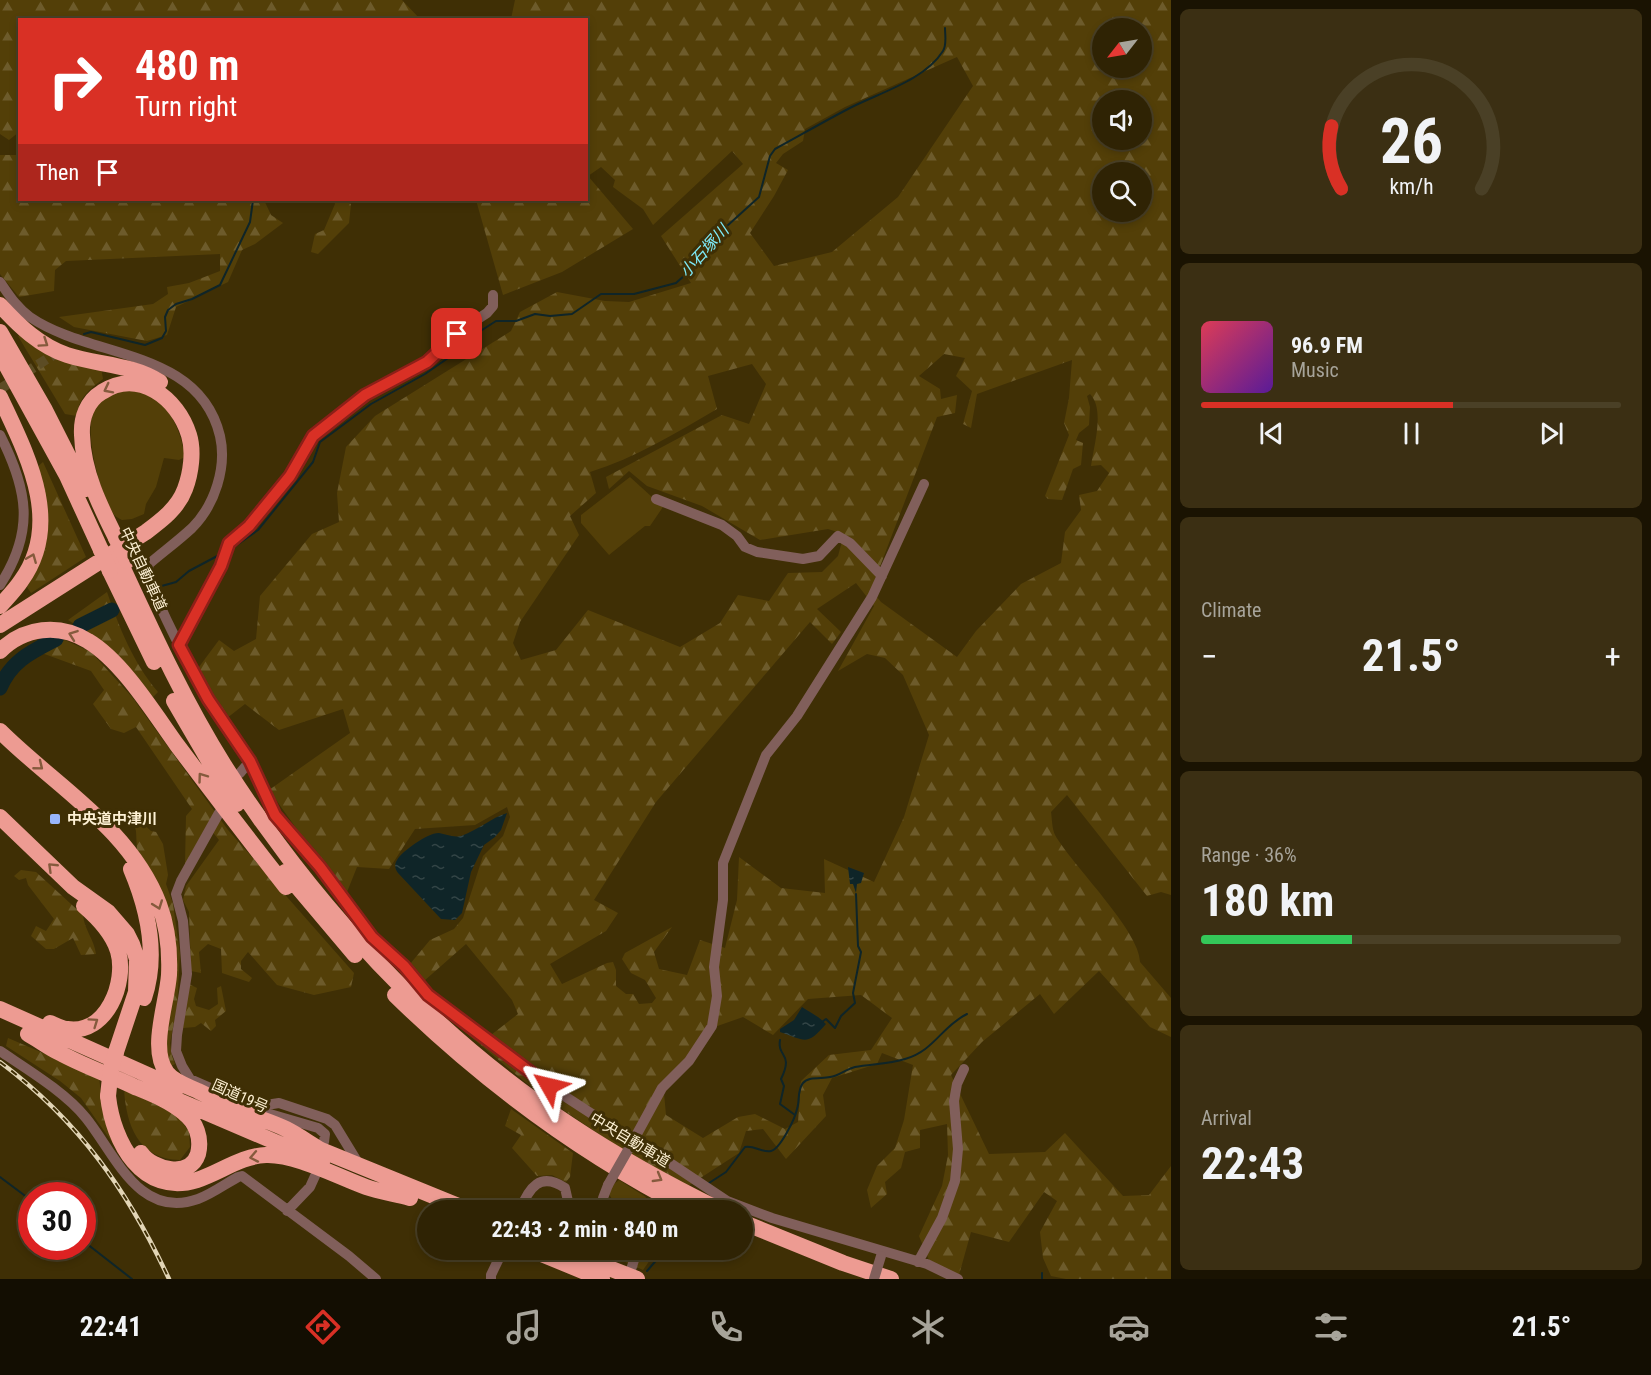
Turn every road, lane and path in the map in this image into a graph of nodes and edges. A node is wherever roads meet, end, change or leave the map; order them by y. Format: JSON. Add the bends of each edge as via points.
{"nodes":[{"id":1,"x":0,"y":282,"type":"edge"},
{"id":2,"x":493,"y":295,"type":"dead end"},
{"id":3,"x":0,"y":305,"type":"edge"},
{"id":4,"x":0,"y":332,"type":"edge"},
{"id":5,"x":73,"y":336,"type":"junction"},
{"id":6,"x":66,"y":346,"type":"tunnel mouth"},
{"id":7,"x":0,"y":354,"type":"edge"},
{"id":8,"x":0,"y":397,"type":"edge"},
{"id":9,"x":0,"y":435,"type":"edge"},
{"id":10,"x":924,"y":484,"type":"dead end"},
{"id":11,"x":656,"y":499,"type":"dead end"},
{"id":12,"x":109,"y":544,"type":"junction"},
{"id":13,"x":119,"y":565,"type":"junction"},
{"id":14,"x":882,"y":576,"type":"junction"},
{"id":15,"x":0,"y":585,"type":"edge"},
{"id":16,"x":0,"y":606,"type":"edge"},
{"id":17,"x":0,"y":625,"type":"edge"},
{"id":18,"x":0,"y":634,"type":"edge"},
{"id":19,"x":179,"y":645,"type":"junction"},
{"id":20,"x":0,"y":651,"type":"edge"},
{"id":21,"x":1,"y":731,"type":"edge"},
{"id":22,"x":250,"y":761,"type":"junction"},
{"id":23,"x":240,"y":773,"type":"dead end"},
{"id":24,"x":219,"y":813,"type":"dead end"},
{"id":25,"x":0,"y":817,"type":"edge"},
{"id":26,"x":116,"y":838,"type":"junction"},
{"id":27,"x":73,"y":887,"type":"junction"},
{"id":28,"x":335,"y":933,"type":"junction"},
{"id":29,"x":0,"y":1004,"type":"edge"},
{"id":30,"x":0,"y":1010,"type":"edge"},
{"id":31,"x":0,"y":1022,"type":"edge"},
{"id":32,"x":28,"y":1034,"type":"junction"},
{"id":33,"x":0,"y":1051,"type":"edge"},
{"id":34,"x":120,"y":1054,"type":"junction"},
{"id":35,"x":964,"y":1069,"type":"dead end"},
{"id":36,"x":112,"y":1096,"type":"junction"},
{"id":37,"x":253,"y":1107,"type":"junction"},
{"id":38,"x":633,"y":1141,"type":"junction"},
{"id":39,"x":322,"y":1146,"type":"junction"},
{"id":40,"x":361,"y":1167,"type":"junction"},
{"id":41,"x":315,"y":1176,"type":"dead end"},
{"id":42,"x":410,"y":1198,"type":"junction"},
{"id":43,"x":443,"y":1200,"type":"edge"},
{"id":44,"x":526,"y":1200,"type":"edge"},
{"id":45,"x":568,"y":1200,"type":"edge"},
{"id":46,"x":603,"y":1200,"type":"edge"},
{"id":47,"x":672,"y":1200,"type":"edge"},
{"id":48,"x":700,"y":1200,"type":"edge"},
{"id":49,"x":417,"y":1201,"type":"edge"},
{"id":50,"x":287,"y":1211,"type":"junction"},
{"id":51,"x":753,"y":1226,"type":"edge"},
{"id":52,"x":753,"y":1238,"type":"edge"},
{"id":53,"x":882,"y":1254,"type":"junction"},
{"id":54,"x":498,"y":1260,"type":"edge"},
{"id":55,"x":556,"y":1260,"type":"edge"},
{"id":56,"x":588,"y":1260,"type":"edge"},
{"id":57,"x":635,"y":1260,"type":"edge"},
{"id":58,"x":918,"y":1262,"type":"junction"},
{"id":59,"x":633,"y":1278,"type":"edge"},
{"id":60,"x":376,"y":1279,"type":"edge"},
{"id":61,"x":490,"y":1279,"type":"edge"},
{"id":62,"x":602,"y":1279,"type":"edge"},
{"id":63,"x":858,"y":1279,"type":"edge"},
{"id":64,"x":874,"y":1279,"type":"edge"},
{"id":65,"x":891,"y":1279,"type":"edge"},
{"id":66,"x":958,"y":1279,"type":"edge"}],
"edges":[{"from":1,"to":5,"type":"street","via":[[29,316]]},
{"from":2,"to":19,"type":"street","via":[[493,306],[487,313],[427,362],[365,395],[313,436],[290,476],[249,526],[229,543]]},
{"from":3,"to":18,"type":"highway","one_way":true,"via":[[24,330],[52,349],[142,372],[159,381],[179,399],[194,421],[202,460],[189,499],[163,530]]},
{"from":4,"to":12,"type":"highway","name":"中央自動車道","via":[[45,410]]},
{"from":5,"to":6,"type":"street"},
{"from":5,"to":19,"type":"street","via":[[164,369],[206,402],[213,415],[223,451],[214,494],[194,527],[148,568],[156,597]]},
{"from":7,"to":12,"type":"highway","name":"中央自動車道"},
{"from":16,"to":8,"type":"highway","one_way":true,"via":[[23,580],[35,553],[42,520],[39,492]]},
{"from":9,"to":15,"type":"street","via":[[18,475],[25,513],[15,559]]},
{"from":10,"to":14,"type":"street"},
{"from":11,"to":14,"type":"street","via":[[722,525],[745,547],[757,552],[803,559],[819,556],[838,536]]},
{"from":12,"to":13,"type":"highway","name":"中央自動車道"},
{"from":17,"to":12,"type":"highway","one_way":true,"via":[[146,532],[165,518],[184,490],[190,472],[190,438],[185,423],[165,396],[141,383],[116,384],[96,396],[83,417],[88,470]]},
{"from":13,"to":28,"type":"highway","name":"中央自動車道","via":[[177,705],[216,773],[269,850]]},
{"from":13,"to":48,"type":"highway","name":"中央自動車道","one_way":true,"via":[[201,725],[258,815],[358,942],[486,1062],[551,1112]]},
{"from":14,"to":38,"type":"street","via":[[809,697],[766,755],[723,863],[712,1026],[689,1061],[662,1088]]},
{"from":19,"to":22,"type":"street","via":[[208,699]]},
{"from":28,"to":20,"type":"highway","one_way":true,"via":[[291,892],[128,678],[105,654],[89,641],[54,629],[20,636]]},
{"from":21,"to":26,"type":"highway","one_way":true,"via":[[62,783]]},
{"from":22,"to":23,"type":"street"},
{"from":22,"to":38,"type":"street","via":[[275,815],[372,937],[428,995],[549,1086]]},
{"from":24,"to":37,"type":"street","via":[[176,894],[183,921],[187,974],[176,1051],[190,1079]]},
{"from":27,"to":25,"type":"highway","one_way":true},
{"from":26,"to":34,"type":"highway","via":[[140,892],[150,948],[147,989]]},
{"from":26,"to":39,"type":"highway","one_way":true,"via":[[141,868],[164,923],[169,974],[158,1048],[162,1065],[180,1083]]},
{"from":29,"to":27,"type":"highway","one_way":true,"via":[[68,1029],[85,1028],[112,1003],[118,985],[118,951],[106,928],[83,905]]},
{"from":27,"to":34,"type":"highway","via":[[119,923],[137,959],[136,992]]},
{"from":28,"to":47,"type":"highway","name":"中央自動車道","via":[[432,1032],[504,1092],[570,1140]]},
{"from":30,"to":39,"type":"highway","name":"国道19号"},
{"from":31,"to":32,"type":"highway","name":"国道19号"},
{"from":32,"to":36,"type":"highway","via":[[59,1053],[185,1113],[199,1137],[192,1164],[172,1170],[144,1158],[127,1134]]},
{"from":32,"to":42,"type":"highway","name":"国道19号"},
{"from":33,"to":50,"type":"street","via":[[71,1102],[134,1184],[152,1198],[188,1202],[242,1176]]},
{"from":34,"to":36,"type":"highway"},
{"from":35,"to":58,"type":"street","via":[[954,1101],[958,1149],[955,1181],[942,1218]]},
{"from":42,"to":36,"type":"highway","one_way":true,"via":[[266,1155],[242,1160],[195,1180],[176,1183],[156,1178],[140,1169],[122,1144],[110,1116]]},
{"from":37,"to":39,"type":"street","via":[[318,1128],[325,1134]]},
{"from":37,"to":40,"type":"street","via":[[279,1103],[327,1119],[335,1125]]},
{"from":38,"to":46,"type":"street","bridge":true},
{"from":38,"to":53,"type":"street","via":[[747,1210]]},
{"from":39,"to":40,"type":"highway","name":"国道19号"},
{"from":40,"to":43,"type":"highway","name":"国道19号"},
{"from":41,"to":50,"type":"street"},
{"from":42,"to":49,"type":"highway","name":"国道19号"},
{"from":44,"to":45,"type":"street","via":[[534,1186],[545,1181],[565,1188]]},
{"from":50,"to":60,"type":"street"},
{"from":51,"to":65,"type":"highway"},
{"from":52,"to":63,"type":"highway"},
{"from":53,"to":58,"type":"street"},
{"from":53,"to":64,"type":"street","bridge":true},
{"from":54,"to":61,"type":"street"},
{"from":55,"to":62,"type":"highway"},
{"from":56,"to":59,"type":"highway"},
{"from":57,"to":59,"type":"street"},
{"from":58,"to":66,"type":"street"}]}
